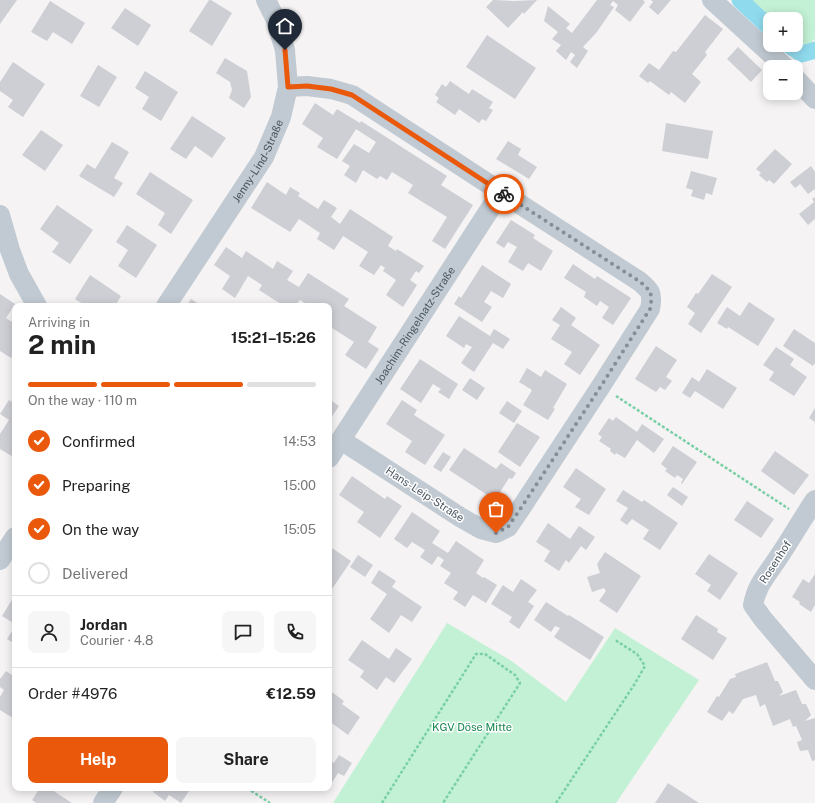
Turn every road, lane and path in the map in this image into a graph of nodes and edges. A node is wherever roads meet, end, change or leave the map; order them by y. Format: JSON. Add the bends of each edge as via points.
{"nodes":[{"id":1,"x":266,"y":0,"type":"edge"},
{"id":2,"x":712,"y":0,"type":"edge"},
{"id":3,"x":777,"y":60,"type":"edge"},
{"id":4,"x":803,"y":86,"type":"edge"},
{"id":5,"x":288,"y":87,"type":"junction"},
{"id":6,"x":815,"y":99,"type":"edge"},
{"id":7,"x":501,"y":192,"type":"junction"},
{"id":8,"x":0,"y":215,"type":"edge"},
{"id":9,"x":35,"y":303,"type":"edge"},
{"id":10,"x":168,"y":303,"type":"edge"},
{"id":11,"x":601,"y":386,"type":"junction"},
{"id":12,"x":341,"y":440,"type":"junction"},
{"id":13,"x":332,"y":454,"type":"edge"},
{"id":14,"x":815,"y":500,"type":"edge"},
{"id":15,"x":803,"y":518,"type":"junction"},
{"id":16,"x":614,"y":640,"type":"dead end"},
{"id":17,"x":815,"y":680,"type":"edge"},
{"id":18,"x":111,"y":791,"type":"edge"},
{"id":19,"x":251,"y":791,"type":"edge"},
{"id":20,"x":103,"y":803,"type":"edge"},
{"id":21,"x":270,"y":803,"type":"edge"},
{"id":22,"x":382,"y":803,"type":"edge"},
{"id":23,"x":443,"y":803,"type":"edge"},
{"id":24,"x":556,"y":803,"type":"edge"}],
"edges":[{"from":1,"to":5,"type":"street","name":"Jenny-Lind-Straße","via":[[275,18],[285,50]]},
{"from":2,"to":3,"type":"street"},
{"from":4,"to":6,"type":"street"},
{"from":5,"to":7,"type":"street","name":"Hans-Leip-Straße","via":[[307,86],[352,95]]},
{"from":5,"to":10,"type":"street","name":"Jenny-Lind-Straße","via":[[281,117],[264,157]]},
{"from":7,"to":11,"type":"street","name":"Hans-Leip-Straße","via":[[648,288],[652,298],[650,309]]},
{"from":7,"to":12,"type":"street","name":"Joachim-Ringelnatz-Straße"},
{"from":8,"to":9,"type":"street","via":[[19,274]]},
{"from":11,"to":12,"type":"street","name":"Hans-Leip-Straße","via":[[508,527],[496,533],[481,529],[460,517]]},
{"from":11,"to":15,"type":"path"},
{"from":12,"to":13,"type":"street","name":"Joachim-Ringelnatz-Straße"},
{"from":14,"to":15,"type":"street","name":"Rosenhof"},
{"from":15,"to":17,"type":"street","name":"Rosenhof","via":[[761,582],[754,604]]},
{"from":16,"to":24,"type":"path","via":[[637,654],[645,666]]},
{"from":18,"to":20,"type":"street"},
{"from":19,"to":21,"type":"path"},
{"from":22,"to":23,"type":"path","via":[[476,654],[485,654],[515,675],[520,683]]}]}
